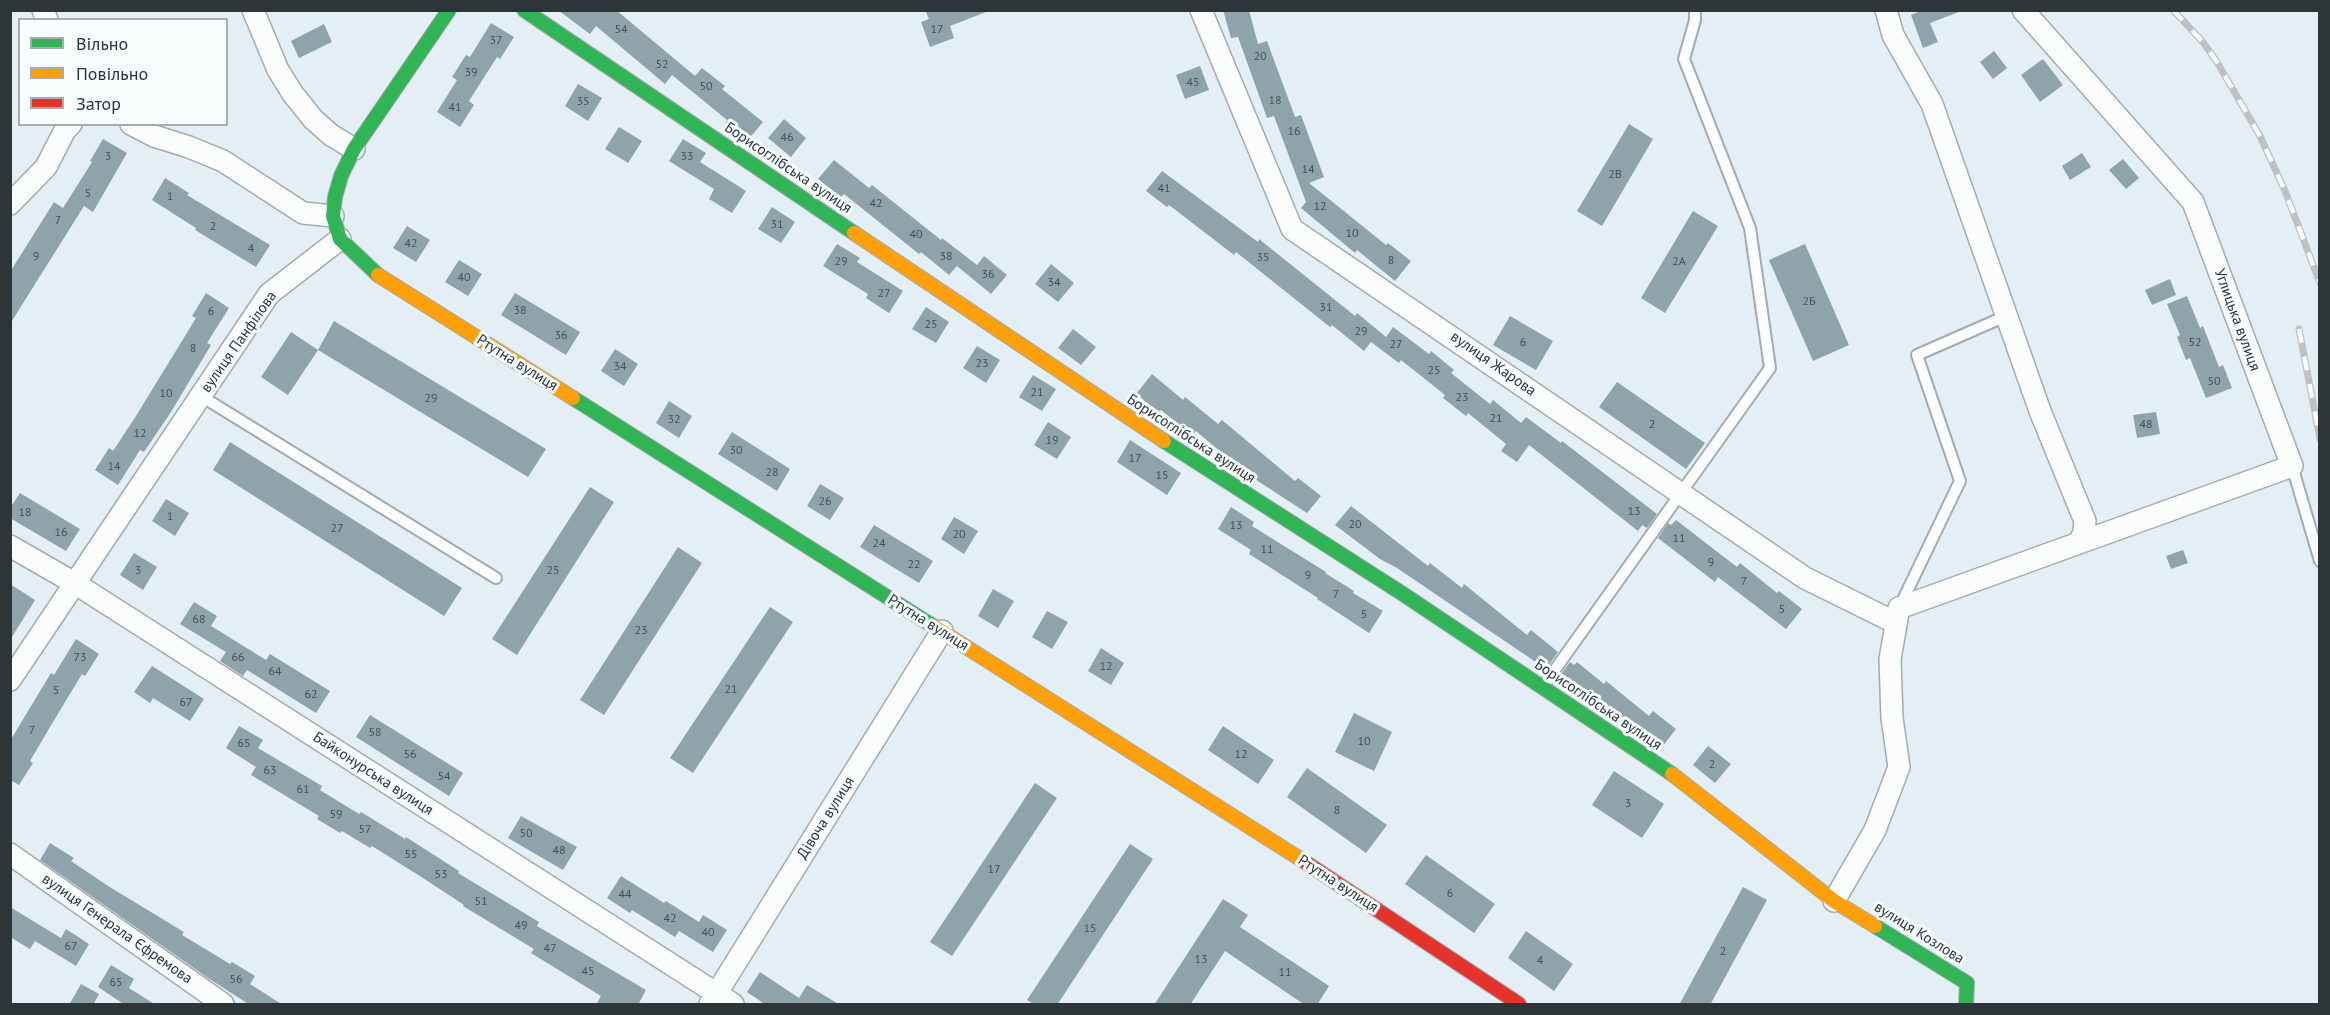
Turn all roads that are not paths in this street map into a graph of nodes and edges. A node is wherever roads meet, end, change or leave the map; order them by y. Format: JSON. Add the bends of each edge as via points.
{"nodes":[{"id":1,"x":253,"y":10,"type":"edge"},
{"id":2,"x":449,"y":10,"type":"edge"},
{"id":3,"x":525,"y":10,"type":"edge"},
{"id":4,"x":1201,"y":10,"type":"edge"},
{"id":5,"x":1695,"y":10,"type":"edge"},
{"id":6,"x":1886,"y":10,"type":"edge"},
{"id":7,"x":2023,"y":10,"type":"edge"},
{"id":8,"x":69,"y":126,"type":"edge"},
{"id":9,"x":135,"y":126,"type":"edge"},
{"id":10,"x":354,"y":149,"type":"junction"},
{"id":11,"x":10,"y":204,"type":"edge"},
{"id":12,"x":333,"y":216,"type":"junction"},
{"id":13,"x":340,"y":239,"type":"junction"},
{"id":14,"x":2006,"y":316,"type":"junction"},
{"id":15,"x":201,"y":396,"type":"junction"},
{"id":16,"x":2292,"y":466,"type":"junction"},
{"id":17,"x":1681,"y":493,"type":"junction"},
{"id":18,"x":2079,"y":543,"type":"junction"},
{"id":19,"x":10,"y":546,"type":"edge"},
{"id":20,"x":2319,"y":561,"type":"edge"},
{"id":21,"x":495,"y":578,"type":"dead end"},
{"id":22,"x":76,"y":584,"type":"junction"},
{"id":23,"x":1897,"y":615,"type":"junction"},
{"id":24,"x":942,"y":631,"type":"junction"},
{"id":25,"x":10,"y":680,"type":"edge"},
{"id":26,"x":1542,"y":688,"type":"junction"},
{"id":27,"x":10,"y":854,"type":"edge"},
{"id":28,"x":1834,"y":901,"type":"junction"},
{"id":29,"x":720,"y":1001,"type":"edge"},
{"id":30,"x":223,"y":1005,"type":"edge"},
{"id":31,"x":1519,"y":1005,"type":"edge"},
{"id":32,"x":1966,"y":1005,"type":"edge"}],
"edges":[{"from":1,"to":10,"type":"street","via":[[278,70],[293,94],[313,119]]},
{"from":2,"to":10,"type":"street"},
{"from":3,"to":26,"type":"street","name":"Борисоглібська вулиця","via":[[1160,439]]},
{"from":4,"to":17,"type":"street","name":"вулиця Жарова","via":[[1292,229]]},
{"from":5,"to":17,"type":"lane","via":[[1684,59],[1750,228],[1770,368]]},
{"from":6,"to":14,"type":"street","via":[[1893,35],[1932,104]]},
{"from":7,"to":16,"type":"street","name":"Углицька вулиця","via":[[2193,202]]},
{"from":8,"to":11,"type":"street","via":[[46,167]]},
{"from":9,"to":12,"type":"street","via":[[223,161],[303,213]]},
{"from":10,"to":12,"type":"street","via":[[341,176]]},
{"from":12,"to":13,"type":"street"},
{"from":13,"to":15,"type":"street","name":"вулиця Панфілова","via":[[268,294]]},
{"from":13,"to":24,"type":"street","name":"Ртутна вулиця","via":[[381,277]]},
{"from":14,"to":18,"type":"street","via":[[2085,521]]},
{"from":14,"to":23,"type":"lane","via":[[1917,355],[1959,481]]},
{"from":15,"to":21,"type":"lane"},
{"from":15,"to":22,"type":"street","name":"вулиця Панфілова"},
{"from":16,"to":18,"type":"street"},
{"from":16,"to":20,"type":"lane"},
{"from":17,"to":23,"type":"street","name":"вулиця Жарова","via":[[1805,578]]},
{"from":17,"to":26,"type":"lane"},
{"from":18,"to":23,"type":"street"},
{"from":19,"to":22,"type":"street","name":"Байконурська вулиця"},
{"from":22,"to":25,"type":"street","name":"вулиця Панфілова"},
{"from":22,"to":29,"type":"street","name":"Байконурська вулиця"},
{"from":23,"to":28,"type":"street","via":[[1890,659],[1899,767],[1875,830]]},
{"from":24,"to":29,"type":"street","name":"Дівоча вулиця"},
{"from":24,"to":31,"type":"street","name":"Ртутна вулиця","via":[[1251,827]]},
{"from":26,"to":28,"type":"street","name":"Борисоглібська вулиця","via":[[1686,784]]},
{"from":27,"to":30,"type":"street","name":"вулиця Генерала Єфремова"},
{"from":28,"to":32,"type":"street","name":"вулиця Козлова","via":[[1967,983]]}]}
